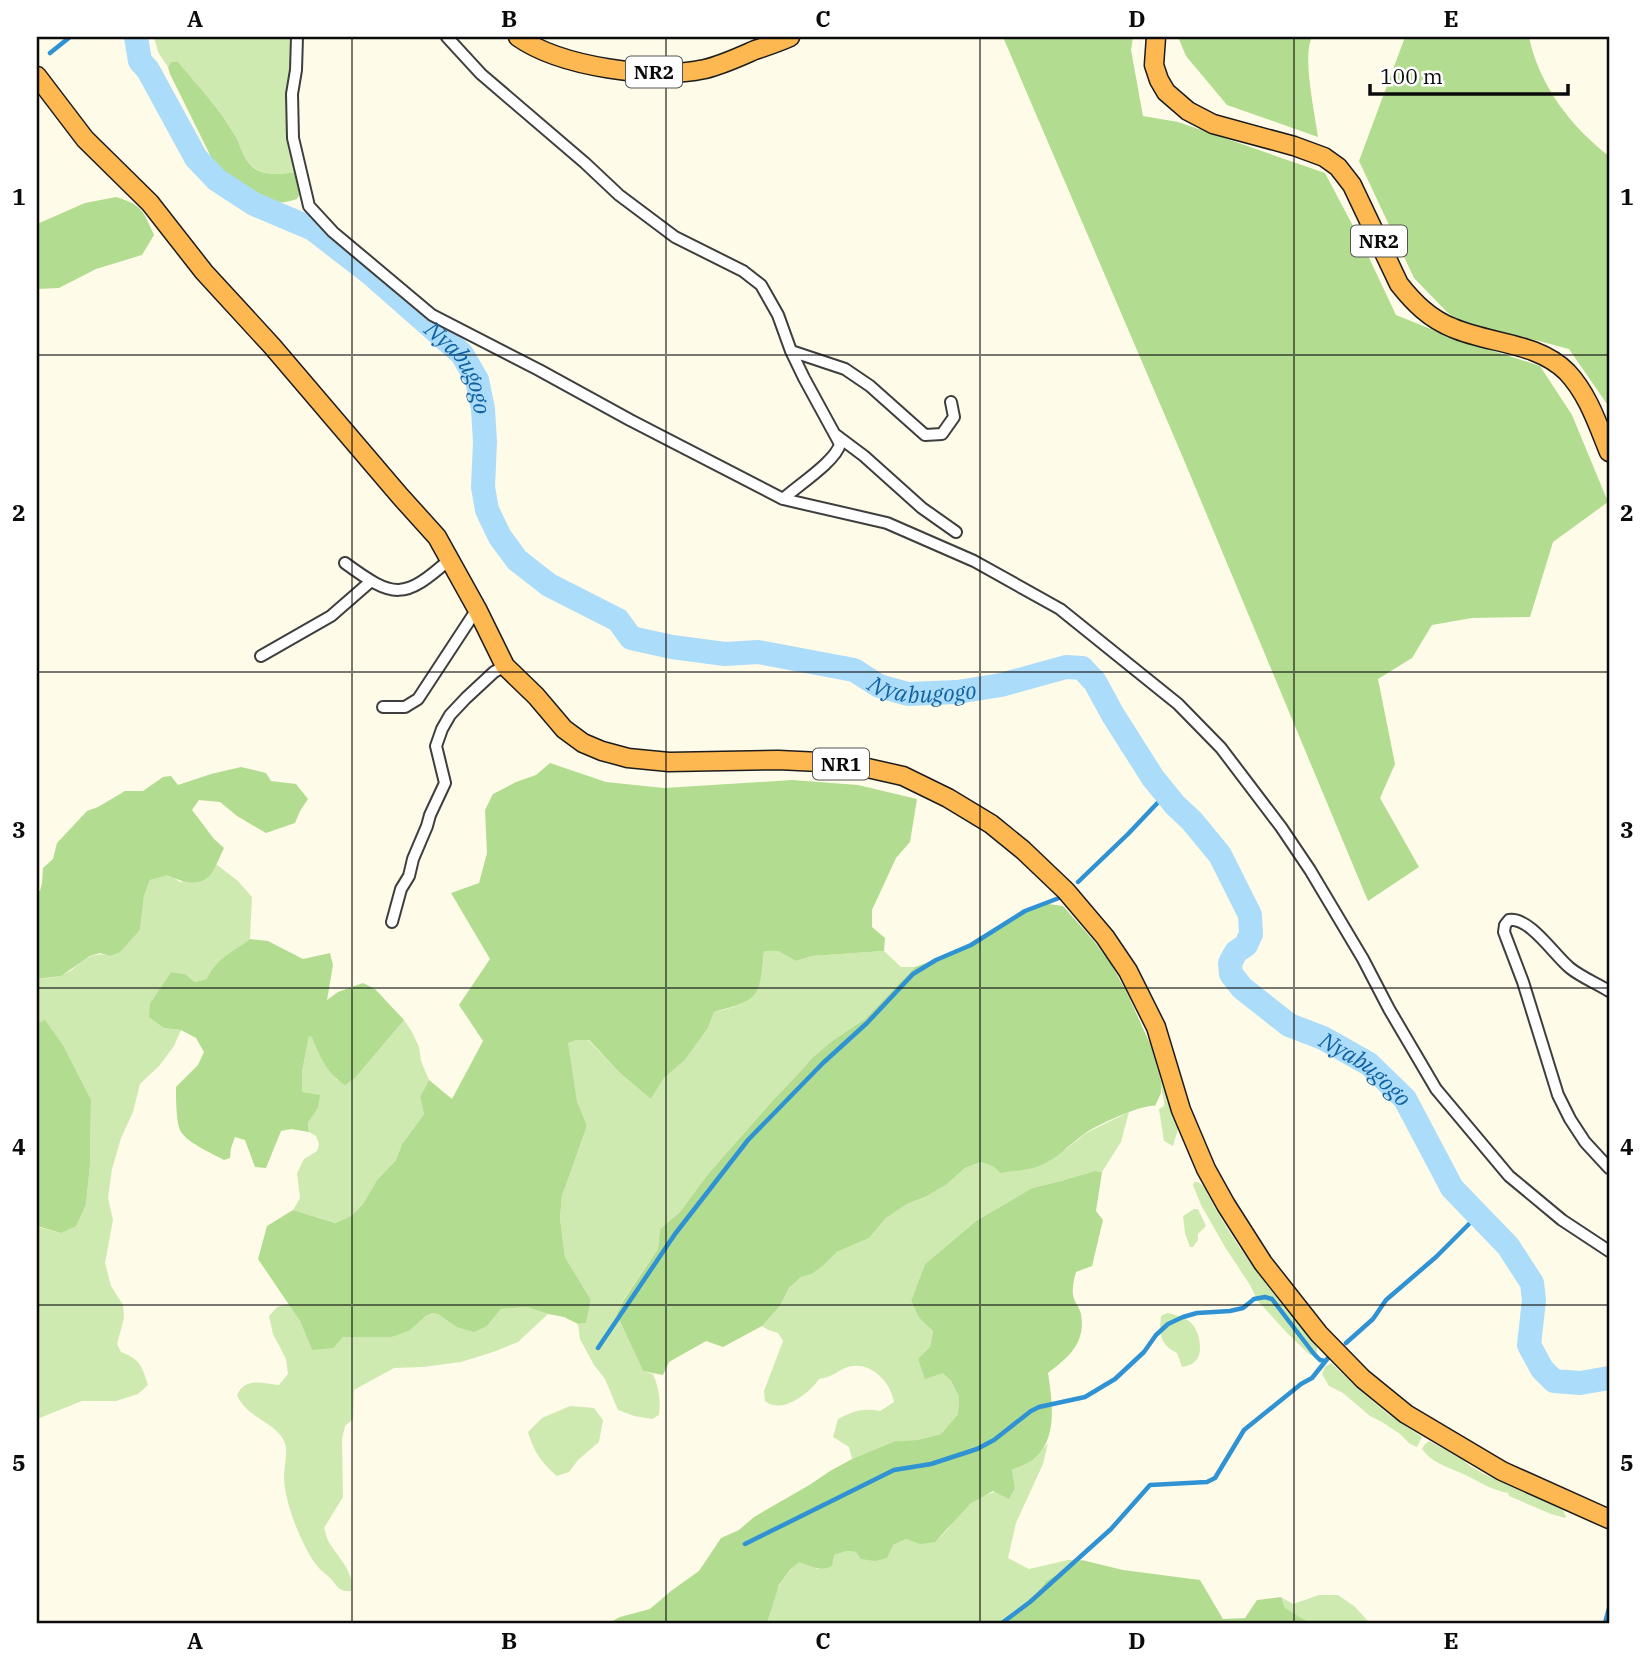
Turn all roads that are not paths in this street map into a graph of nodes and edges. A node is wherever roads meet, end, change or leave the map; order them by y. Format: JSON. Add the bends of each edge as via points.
{"nodes":[{"id":1,"x":297,"y":37,"type":"edge"},
{"id":2,"x":447,"y":37,"type":"edge"},
{"id":3,"x":518,"y":37,"type":"edge"},
{"id":4,"x":790,"y":37,"type":"edge"},
{"id":5,"x":1156,"y":37,"type":"edge"},
{"id":6,"x":37,"y":76,"type":"edge"},
{"id":7,"x":791,"y":351,"type":"junction"},
{"id":8,"x":951,"y":402,"type":"dead end"},
{"id":9,"x":836,"y":435,"type":"junction"},
{"id":10,"x":1609,"y":452,"type":"edge"},
{"id":11,"x":783,"y":499,"type":"junction"},
{"id":12,"x":956,"y":532,"type":"dead end"},
{"id":13,"x":450,"y":559,"type":"junction"},
{"id":14,"x":345,"y":563,"type":"dead end"},
{"id":15,"x":370,"y":582,"type":"junction"},
{"id":16,"x":477,"y":609,"type":"junction"},
{"id":17,"x":261,"y":656,"type":"dead end"},
{"id":18,"x":505,"y":666,"type":"junction"},
{"id":19,"x":383,"y":706,"type":"dead end"},
{"id":20,"x":392,"y":922,"type":"dead end"},
{"id":21,"x":1609,"y":991,"type":"edge"},
{"id":22,"x":1609,"y":1168,"type":"edge"},
{"id":23,"x":1609,"y":1251,"type":"edge"},
{"id":24,"x":1609,"y":1519,"type":"edge"}],
"edges":[{"from":1,"to":11,"type":"street","via":[[293,138],[309,206],[333,232],[432,315]]},
{"from":2,"to":7,"type":"street","via":[[481,74],[619,195],[675,237],[761,285]]},
{"from":3,"to":4,"type":"highway","name":"NR2","number":"NR2","via":[[584,63],[670,73],[705,69]]},
{"from":5,"to":10,"type":"highway","name":"NR2","number":"NR2","via":[[1154,65],[1166,92],[1177,103],[1206,121],[1294,146],[1338,167],[1352,185],[1410,298],[1451,328],[1526,348],[1564,369],[1584,394]]},
{"from":6,"to":13,"type":"highway","number":"NR1","via":[[85,139],[150,203],[204,272],[437,537]]},
{"from":7,"to":8,"type":"street","via":[[845,369],[925,435],[942,434],[954,417]]},
{"from":7,"to":9,"type":"street"},
{"from":9,"to":11,"type":"street","via":[[838,452]]},
{"from":9,"to":12,"type":"street"},
{"from":11,"to":23,"type":"street","via":[[887,523],[974,561],[1060,609],[1178,705],[1221,748],[1310,870],[1436,1089],[1509,1176]]},
{"from":13,"to":15,"type":"street","via":[[407,590],[385,589]]},
{"from":13,"to":16,"type":"highway","number":"NR1"},
{"from":14,"to":15,"type":"street"},
{"from":15,"to":17,"type":"street","via":[[331,616]]},
{"from":16,"to":18,"type":"highway","number":"NR1"},
{"from":16,"to":19,"type":"street","via":[[418,699],[405,707]]},
{"from":18,"to":20,"type":"street","via":[[466,698],[442,729],[436,746],[445,783]]},
{"from":18,"to":24,"type":"highway","number":"NR1","via":[[564,729],[602,751],[669,762],[778,760],[863,767],[903,776],[990,824],[1066,891],[1129,971],[1156,1027],[1181,1110],[1206,1169],[1263,1263],[1319,1334],[1406,1414],[1502,1471]]},
{"from":21,"to":22,"type":"street","via":[[1569,967],[1526,924],[1516,919],[1505,925],[1558,1095],[1585,1142]]}]}
